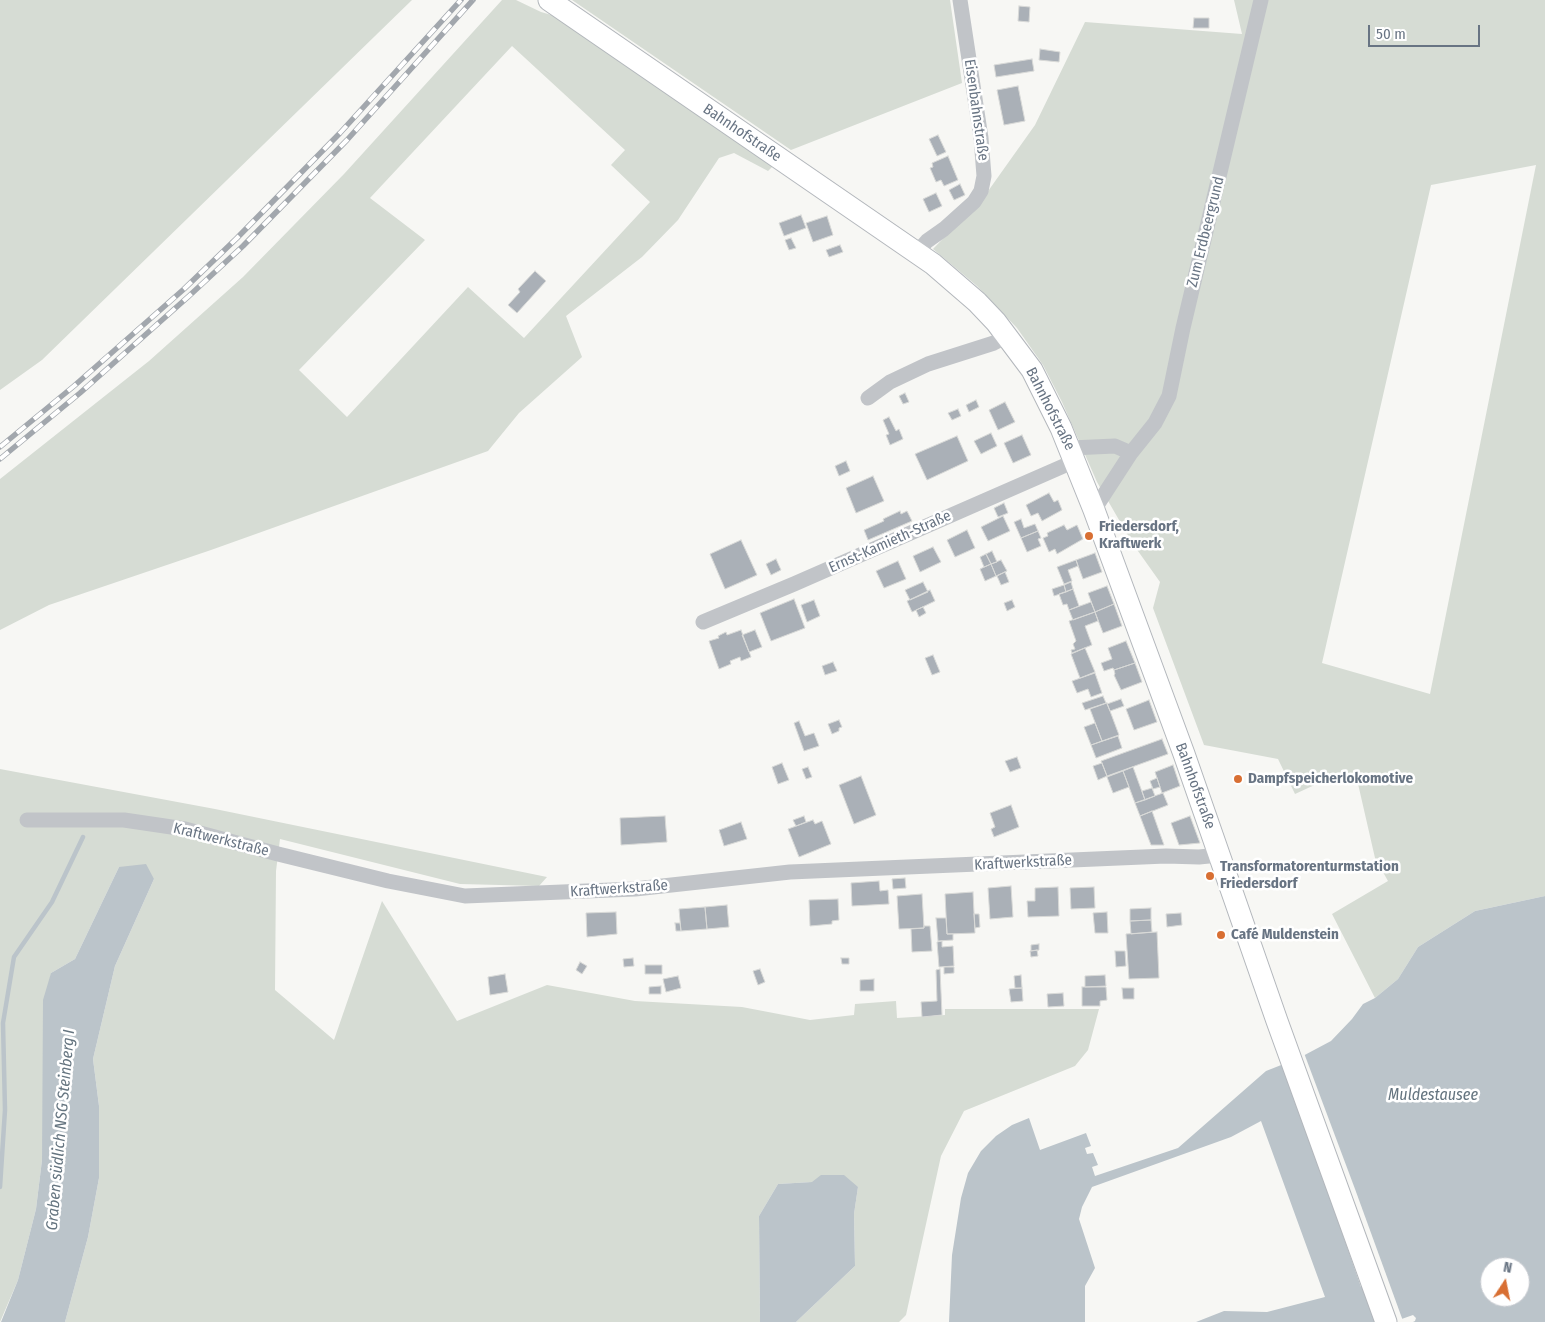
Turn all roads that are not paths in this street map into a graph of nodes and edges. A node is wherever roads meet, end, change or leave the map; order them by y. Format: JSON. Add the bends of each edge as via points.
{"nodes":[{"id":1,"x":549,"y":0,"type":"edge"},
{"id":2,"x":960,"y":0,"type":"edge"},
{"id":3,"x":1261,"y":0,"type":"edge"},
{"id":4,"x":917,"y":252,"type":"junction"},
{"id":5,"x":1007,"y":336,"type":"junction"},
{"id":6,"x":868,"y":398,"type":"dead end"},
{"id":7,"x":1073,"y":454,"type":"junction"},
{"id":8,"x":1131,"y":454,"type":"junction"},
{"id":9,"x":1094,"y":510,"type":"junction"},
{"id":10,"x":703,"y":622,"type":"dead end"},
{"id":11,"x":27,"y":820,"type":"dead end"},
{"id":12,"x":1219,"y":855,"type":"junction"},
{"id":13,"x":1386,"y":1322,"type":"edge"}],
"edges":[{"from":1,"to":4,"type":"main road","name":"Bahnhofstraße"},
{"from":2,"to":4,"type":"street","name":"Eisenbahnstraße","via":[[984,176],[974,202]]},
{"from":3,"to":8,"type":"street","name":"Zum Erdbeergrund","via":[[1169,396]]},
{"from":4,"to":5,"type":"main road","name":"Bahnhofstraße","via":[[970,296]]},
{"from":5,"to":6,"type":"street","via":[[920,367]]},
{"from":5,"to":7,"type":"main road","name":"Bahnhofstraße","via":[[1032,370]]},
{"from":7,"to":8,"type":"street","via":[[1115,446]]},
{"from":7,"to":9,"type":"main road","name":"Bahnhofstraße"},
{"from":7,"to":10,"type":"street","name":"Ernst-Kamieth-Straße","via":[[794,584]]},
{"from":8,"to":9,"type":"street","name":"Zum Erdbeergrund"},
{"from":9,"to":12,"type":"main road","name":"Bahnhofstraße"},
{"from":11,"to":12,"type":"street","name":"Kraftwerkstraße","via":[[124,820],[184,829],[388,881],[465,896],[635,889],[790,872]]},
{"from":12,"to":13,"type":"main road","name":"Bahnhofstraße"}]}
